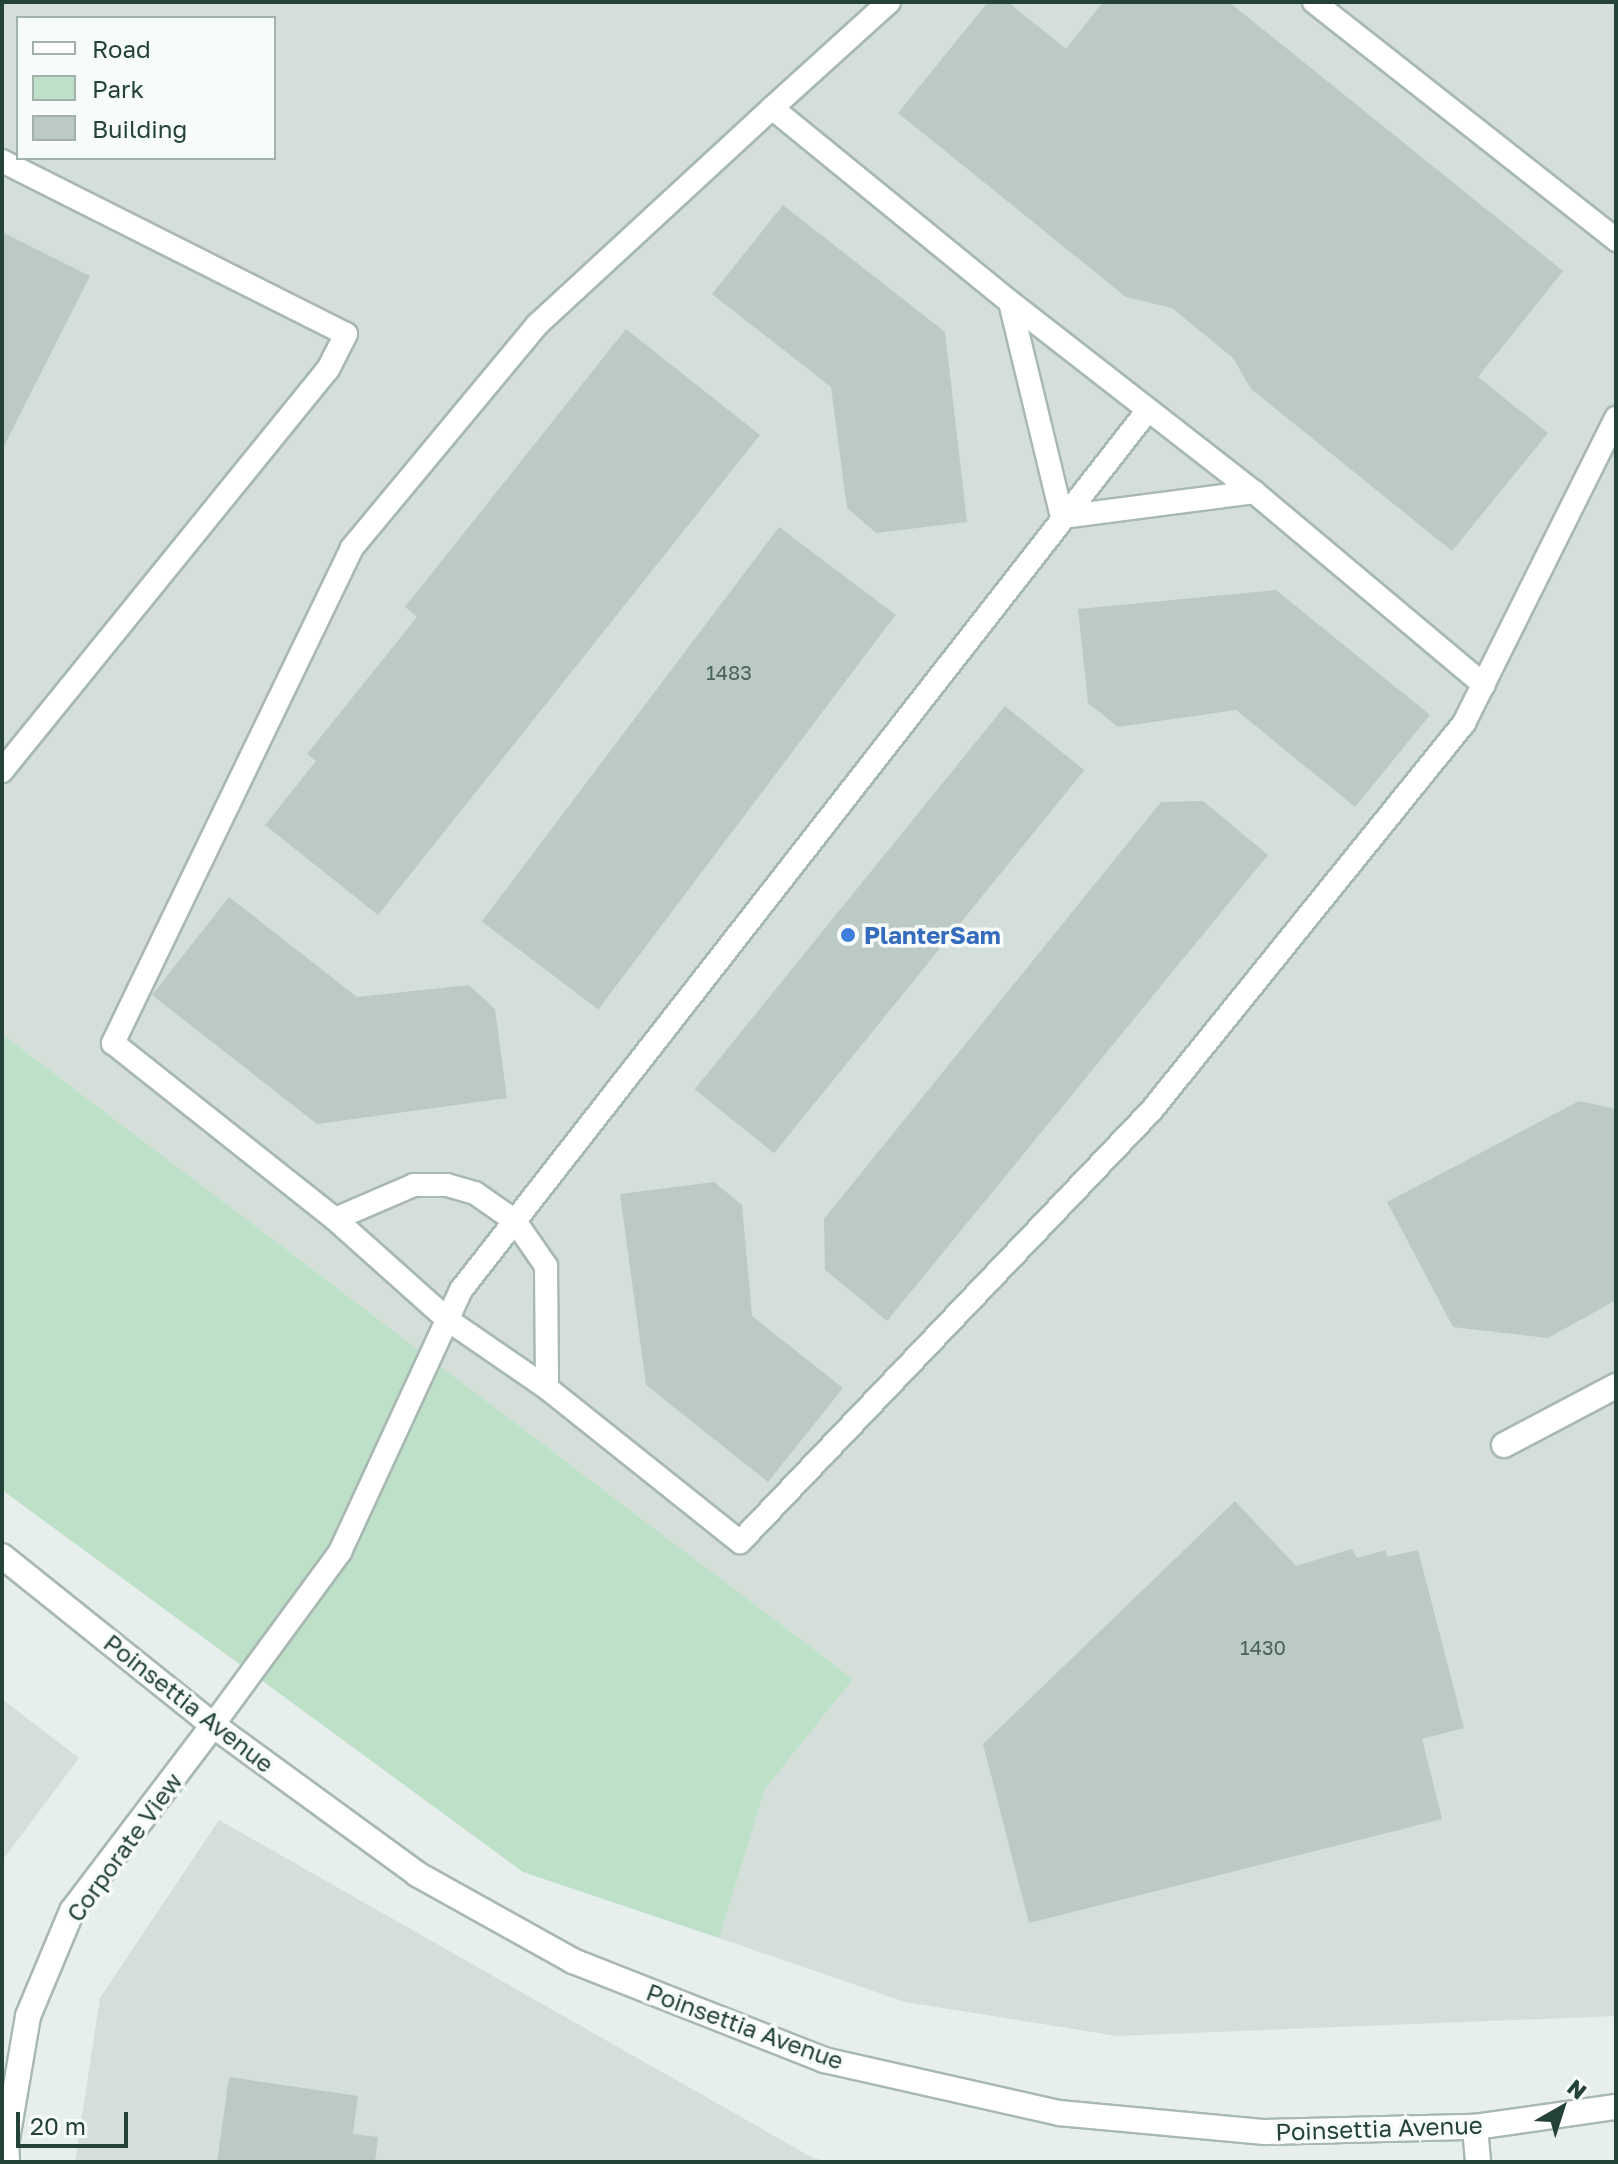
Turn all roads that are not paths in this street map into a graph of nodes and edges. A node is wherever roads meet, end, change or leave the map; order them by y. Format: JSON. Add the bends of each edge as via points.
{"nodes":[{"id":1,"x":889,"y":2,"type":"edge"},
{"id":2,"x":1314,"y":2,"type":"edge"},
{"id":3,"x":772,"y":108,"type":"junction"},
{"id":4,"x":2,"y":161,"type":"edge"},
{"id":5,"x":1616,"y":240,"type":"edge"},
{"id":6,"x":1010,"y":302,"type":"junction"},
{"id":7,"x":1148,"y":410,"type":"junction"},
{"id":8,"x":1616,"y":418,"type":"edge"},
{"id":9,"x":1254,"y":492,"type":"junction"},
{"id":10,"x":1062,"y":517,"type":"junction"},
{"id":11,"x":1484,"y":685,"type":"junction"},
{"id":12,"x":2,"y":771,"type":"edge"},
{"id":13,"x":335,"y":1219,"type":"junction"},
{"id":14,"x":515,"y":1221,"type":"junction"},
{"id":15,"x":448,"y":1320,"type":"junction"},
{"id":16,"x":1616,"y":1386,"type":"edge"},
{"id":17,"x":547,"y":1388,"type":"junction"},
{"id":18,"x":1504,"y":1445,"type":"dead end"},
{"id":19,"x":2,"y":1556,"type":"edge"},
{"id":20,"x":213,"y":1725,"type":"junction"},
{"id":21,"x":8,"y":2094,"type":"edge"},
{"id":22,"x":1616,"y":2107,"type":"edge"},
{"id":23,"x":1475,"y":2127,"type":"junction"},
{"id":24,"x":7,"y":2162,"type":"edge"},
{"id":25,"x":1478,"y":2162,"type":"edge"}],
"edges":[{"from":1,"to":3,"type":"lane"},
{"from":2,"to":5,"type":"lane"},
{"from":3,"to":6,"type":"lane"},
{"from":3,"to":13,"type":"lane","via":[[537,325],[352,548],[113,1043]]},
{"from":4,"to":12,"type":"lane","via":[[346,334],[328,369]]},
{"from":6,"to":7,"type":"lane"},
{"from":6,"to":10,"type":"lane"},
{"from":7,"to":9,"type":"lane"},
{"from":7,"to":10,"type":"lane"},
{"from":8,"to":11,"type":"lane"},
{"from":9,"to":10,"type":"lane"},
{"from":9,"to":11,"type":"lane"},
{"from":10,"to":14,"type":"lane"},
{"from":11,"to":17,"type":"lane","via":[[1464,723],[1151,1111],[740,1542]]},
{"from":13,"to":14,"type":"lane","via":[[414,1185],[447,1185],[475,1193]]},
{"from":13,"to":15,"type":"lane"},
{"from":14,"to":15,"type":"lane","via":[[461,1290]]},
{"from":14,"to":17,"type":"lane","via":[[546,1266]]},
{"from":15,"to":17,"type":"lane"},
{"from":15,"to":20,"type":"lane","via":[[340,1552]]},
{"from":16,"to":18,"type":"main road"},
{"from":19,"to":20,"type":"main road","name":"Poinsettia Avenue"},
{"from":20,"to":21,"type":"main road","name":"Corporate View","via":[[72,1911],[28,2016]]},
{"from":20,"to":23,"type":"main road","name":"Poinsettia Avenue","via":[[417,1874],[573,1961],[824,2060],[1059,2113],[1265,2132]]},
{"from":21,"to":24,"type":"main road","name":"Corporate View"},
{"from":22,"to":23,"type":"main road","name":"Poinsettia Avenue"},
{"from":23,"to":25,"type":"main road"}]}
